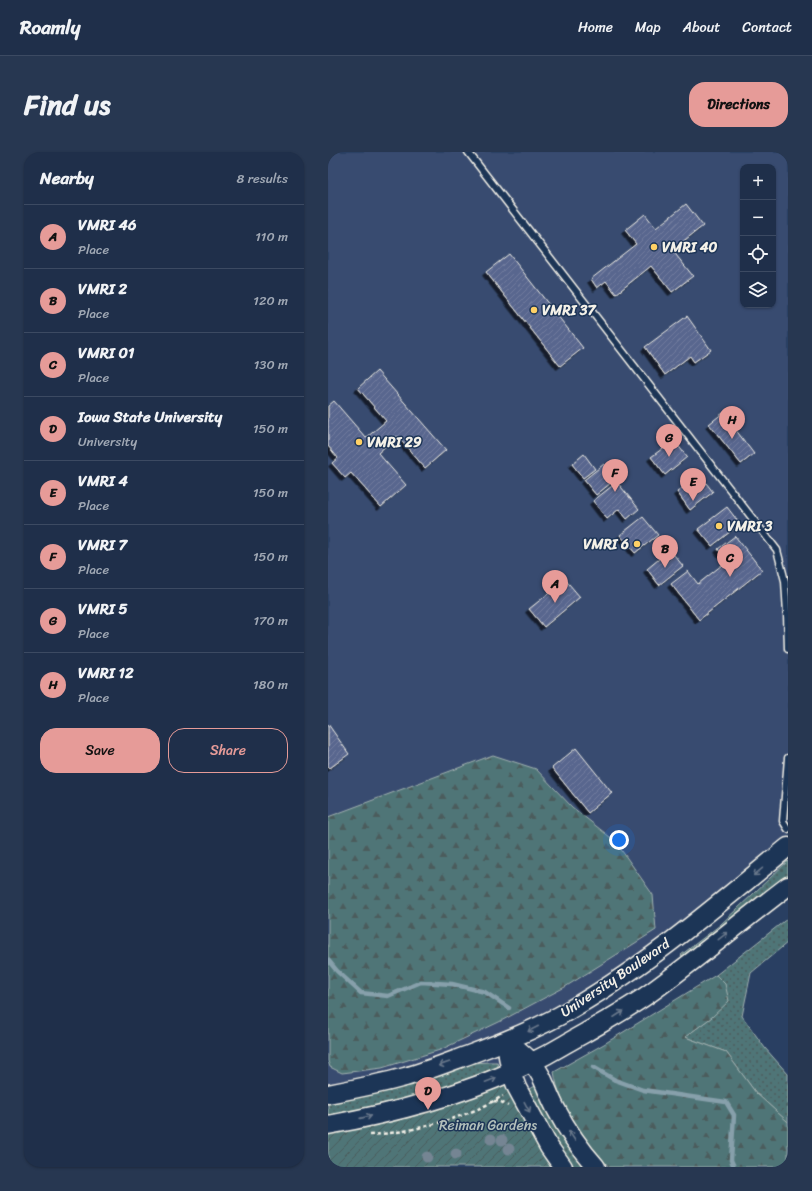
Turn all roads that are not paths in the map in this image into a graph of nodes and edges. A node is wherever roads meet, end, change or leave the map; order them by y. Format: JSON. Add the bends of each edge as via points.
{"nodes":[{"id":1,"x":468,"y":152,"type":"edge"},
{"id":2,"x":788,"y":649,"type":"edge"},
{"id":3,"x":788,"y":758,"type":"edge"},
{"id":4,"x":788,"y":829,"type":"edge"},
{"id":5,"x":788,"y":848,"type":"edge"},
{"id":6,"x":788,"y":886,"type":"edge"},
{"id":7,"x":507,"y":1041,"type":"junction"},
{"id":8,"x":532,"y":1062,"type":"junction"},
{"id":9,"x":511,"y":1072,"type":"junction"},
{"id":10,"x":328,"y":1094,"type":"edge"},
{"id":11,"x":328,"y":1125,"type":"edge"},
{"id":12,"x":563,"y":1167,"type":"edge"},
{"id":13,"x":596,"y":1167,"type":"edge"}],
"edges":[{"from":1,"to":2,"type":"lane","via":[[777,550],[785,581]]},
{"from":3,"to":4,"type":"lane","via":[[783,821]]},
{"from":5,"to":7,"type":"main road","name":"University Boulevard","one_way":true,"via":[[636,967],[559,1016]]},
{"from":8,"to":6,"type":"main road","name":"University Boulevard","one_way":true,"via":[[615,1017],[649,994]]},
{"from":7,"to":8,"type":"main road"},
{"from":7,"to":9,"type":"main road"},
{"from":7,"to":10,"type":"main road","name":"University Boulevard","one_way":true,"via":[[405,1077]]},
{"from":8,"to":9,"type":"main road","name":"University Boulevard"},
{"from":13,"to":8,"type":"main road","one_way":true,"via":[[570,1135]]},
{"from":11,"to":9,"type":"main road","name":"University Boulevard","one_way":true,"via":[[422,1103]]},
{"from":9,"to":12,"type":"main road","one_way":true,"via":[[537,1126]]}]}
